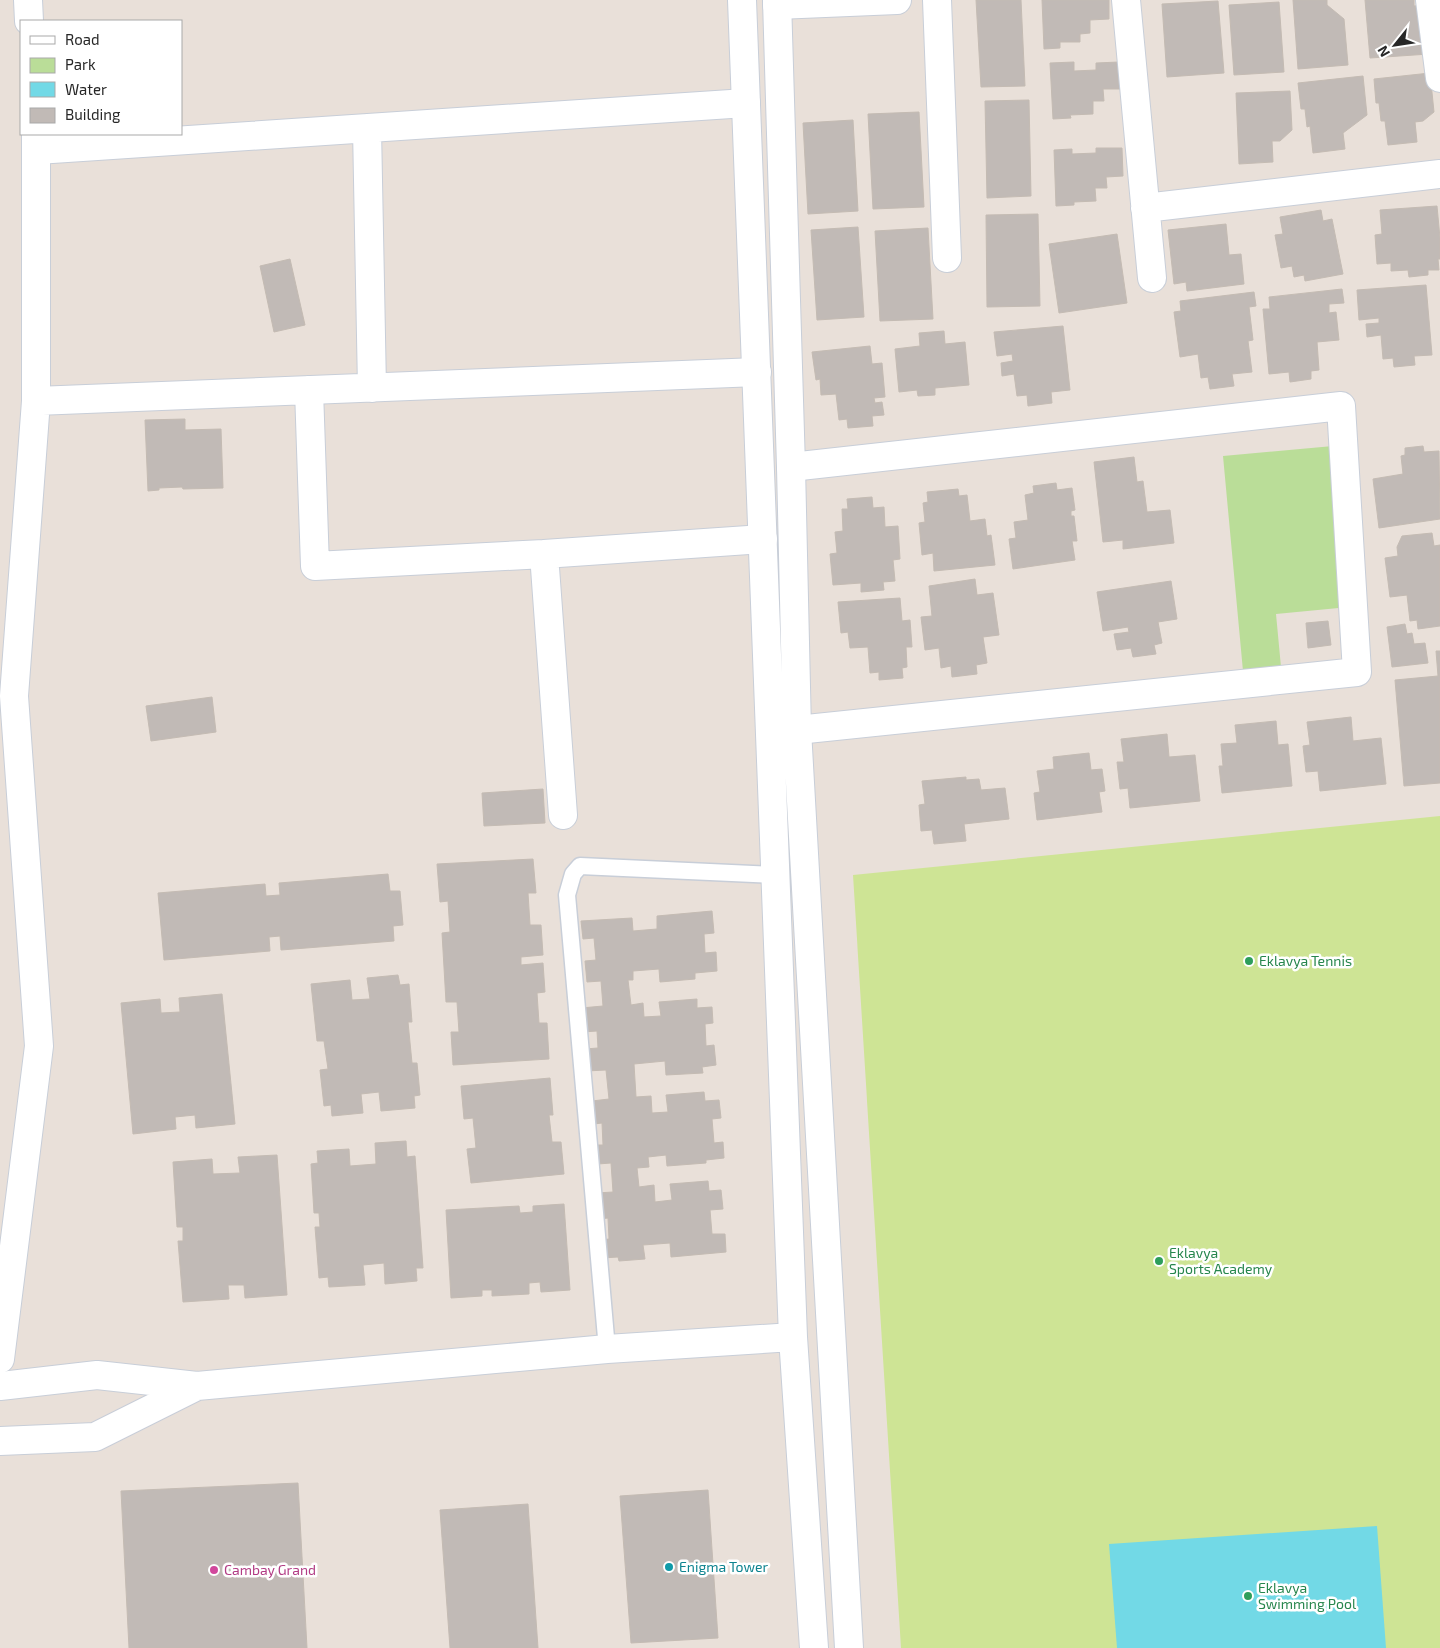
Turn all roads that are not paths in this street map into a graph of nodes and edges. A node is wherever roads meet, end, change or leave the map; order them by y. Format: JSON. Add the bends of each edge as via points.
{"nodes":[{"id":1,"x":28,"y":0,"type":"edge"},
{"id":2,"x":742,"y":0,"type":"edge"},
{"id":3,"x":897,"y":0,"type":"edge"},
{"id":4,"x":937,"y":0,"type":"edge"},
{"id":5,"x":1126,"y":0,"type":"edge"},
{"id":6,"x":1430,"y":0,"type":"edge"},
{"id":7,"x":777,"y":3,"type":"edge"},
{"id":8,"x":29,"y":20,"type":"edge"},
{"id":9,"x":1440,"y":78,"type":"edge"},
{"id":10,"x":746,"y":103,"type":"junction"},
{"id":11,"x":367,"y":128,"type":"junction"},
{"id":12,"x":36,"y":142,"type":"edge"},
{"id":13,"x":1440,"y":174,"type":"edge"},
{"id":14,"x":1145,"y":208,"type":"junction"},
{"id":15,"x":947,"y":258,"type":"dead end"},
{"id":16,"x":1152,"y":278,"type":"dead end"},
{"id":17,"x":757,"y":372,"type":"junction"},
{"id":18,"x":372,"y":388,"type":"junction"},
{"id":19,"x":309,"y":390,"type":"junction"},
{"id":20,"x":36,"y":401,"type":"junction"},
{"id":21,"x":792,"y":467,"type":"junction"},
{"id":22,"x":763,"y":539,"type":"junction"},
{"id":23,"x":544,"y":554,"type":"junction"},
{"id":24,"x":797,"y":730,"type":"junction"},
{"id":25,"x":563,"y":815,"type":"dead end"},
{"id":26,"x":776,"y":875,"type":"junction"},
{"id":27,"x":793,"y":1337,"type":"junction"},
{"id":28,"x":607,"y":1349,"type":"junction"},
{"id":29,"x":0,"y":1359,"type":"edge"},
{"id":30,"x":0,"y":1386,"type":"edge"},
{"id":31,"x":197,"y":1386,"type":"junction"},
{"id":32,"x":0,"y":1441,"type":"edge"},
{"id":33,"x":814,"y":1648,"type":"edge"},
{"id":34,"x":850,"y":1648,"type":"edge"}],
"edges":[{"from":1,"to":8,"type":"street"},
{"from":2,"to":10,"type":"street"},
{"from":3,"to":7,"type":"street"},
{"from":4,"to":15,"type":"street"},
{"from":5,"to":14,"type":"street"},
{"from":6,"to":9,"type":"street"},
{"from":7,"to":21,"type":"street"},
{"from":10,"to":11,"type":"street"},
{"from":10,"to":17,"type":"street"},
{"from":11,"to":12,"type":"street"},
{"from":11,"to":18,"type":"street"},
{"from":12,"to":20,"type":"street"},
{"from":13,"to":14,"type":"street"},
{"from":14,"to":16,"type":"street"},
{"from":17,"to":18,"type":"street"},
{"from":17,"to":22,"type":"street"},
{"from":18,"to":19,"type":"street"},
{"from":19,"to":20,"type":"street"},
{"from":19,"to":23,"type":"street","via":[[315,566]]},
{"from":20,"to":29,"type":"street","via":[[14,696],[39,1046]]},
{"from":21,"to":24,"type":"street"},
{"from":21,"to":24,"type":"street","via":[[1341,406],[1357,672]]},
{"from":22,"to":23,"type":"street"},
{"from":22,"to":26,"type":"street"},
{"from":23,"to":25,"type":"street"},
{"from":24,"to":34,"type":"street"},
{"from":26,"to":27,"type":"street"},
{"from":26,"to":28,"type":"lane","via":[[580,866],[572,874],[567,895]]},
{"from":27,"to":28,"type":"street"},
{"from":27,"to":33,"type":"street"},
{"from":28,"to":31,"type":"street"},
{"from":30,"to":31,"type":"street","via":[[97,1375]]},
{"from":31,"to":32,"type":"street","via":[[94,1437]]}]}
